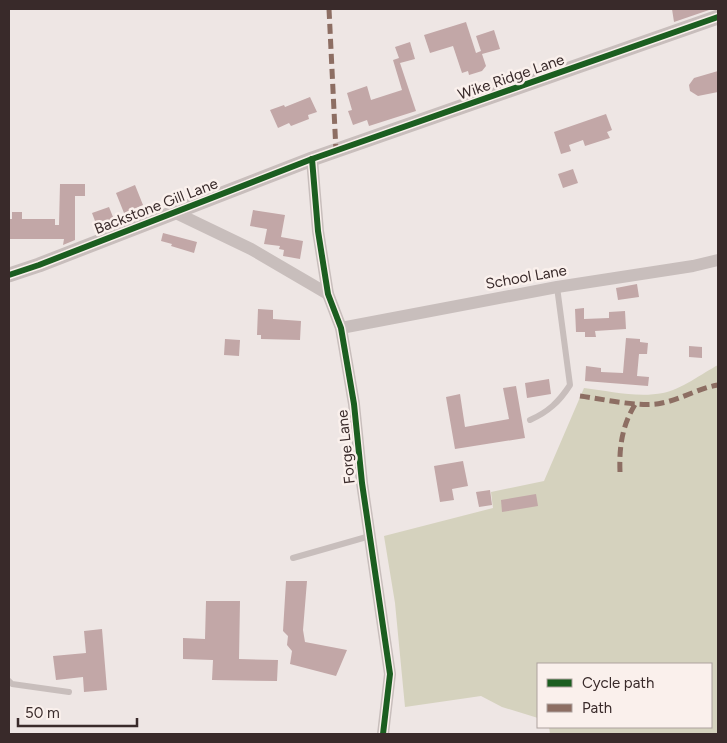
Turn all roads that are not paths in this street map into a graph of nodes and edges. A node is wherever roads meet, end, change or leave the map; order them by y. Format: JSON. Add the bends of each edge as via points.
{"nodes":[{"id":1,"x":718,"y":17,"type":"edge"},
{"id":2,"x":312,"y":159,"type":"junction"},
{"id":3,"x":174,"y":212,"type":"junction"},
{"id":4,"x":718,"y":260,"type":"edge"},
{"id":5,"x":9,"y":275,"type":"edge"},
{"id":6,"x":557,"y":287,"type":"junction"},
{"id":7,"x":328,"y":294,"type":"junction"},
{"id":8,"x":340,"y":328,"type":"junction"},
{"id":9,"x":530,"y":420,"type":"dead end"},
{"id":10,"x":370,"y":536,"type":"junction"},
{"id":11,"x":293,"y":558,"type":"dead end"},
{"id":12,"x":9,"y":681,"type":"edge"},
{"id":13,"x":69,"y":692,"type":"dead end"},
{"id":14,"x":383,"y":734,"type":"edge"}],
"edges":[{"from":1,"to":2,"type":"street","name":"Wike Ridge Lane"},
{"from":2,"to":3,"type":"street","name":"Backstone Gill Lane"},
{"from":2,"to":7,"type":"street","name":"Forge Lane","via":[[318,231]]},
{"from":3,"to":5,"type":"street","name":"Backstone Gill Lane"},
{"from":3,"to":7,"type":"street","via":[[251,249]]},
{"from":4,"to":6,"type":"street","name":"School Lane"},
{"from":6,"to":8,"type":"street","name":"School Lane"},
{"from":6,"to":9,"type":"lane","via":[[570,385],[555,405]]},
{"from":7,"to":8,"type":"street","name":"Forge Lane"},
{"from":8,"to":10,"type":"street","name":"Forge Lane","via":[[354,404]]},
{"from":10,"to":11,"type":"lane"},
{"from":10,"to":14,"type":"street","name":"Forge Lane","via":[[390,674]]},
{"from":12,"to":13,"type":"lane"}]}
